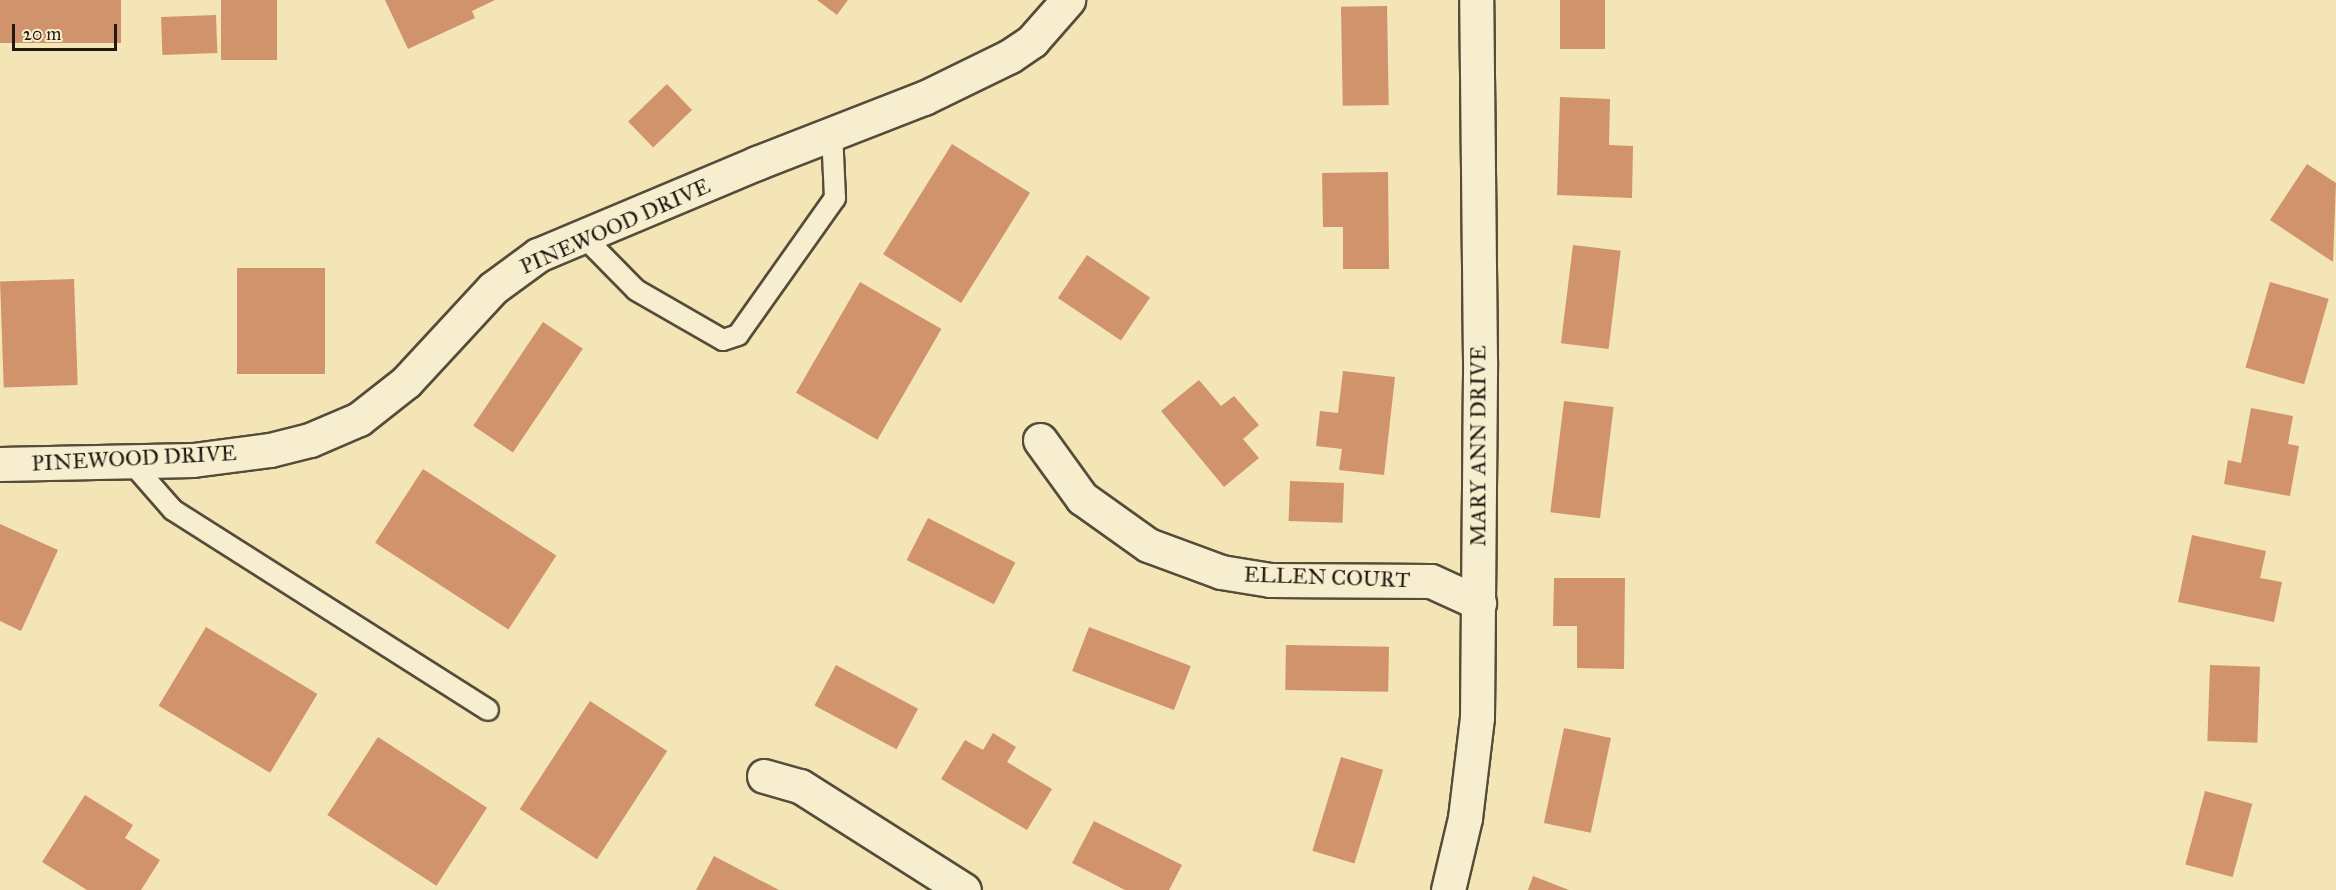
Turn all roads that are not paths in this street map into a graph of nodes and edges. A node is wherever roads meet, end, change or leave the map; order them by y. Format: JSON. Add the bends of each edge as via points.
{"nodes":[{"id":1,"x":1068,"y":0,"type":"edge"},
{"id":2,"x":1476,"y":0,"type":"edge"},
{"id":3,"x":832,"y":134,"type":"junction"},
{"id":4,"x":584,"y":237,"type":"junction"},
{"id":5,"x":1040,"y":440,"type":"dead end"},
{"id":6,"x":130,"y":461,"type":"junction"},
{"id":7,"x":0,"y":464,"type":"edge"},
{"id":8,"x":1479,"y":603,"type":"junction"},
{"id":9,"x":488,"y":710,"type":"dead end"},
{"id":10,"x":764,"y":776,"type":"dead end"},
{"id":11,"x":964,"y":890,"type":"edge"},
{"id":12,"x":1448,"y":890,"type":"edge"}],
"edges":[{"from":1,"to":3,"type":"street","name":"PINEWOOD DRIVE","via":[[1032,41],[1010,56],[924,98]]},
{"from":2,"to":8,"type":"street","name":"MARY ANN DRIVE"},
{"from":3,"to":4,"type":"street","name":"PINEWOOD DRIVE"},
{"from":3,"to":4,"type":"lane","via":[[836,198],[738,335],[723,340],[636,290]]},
{"from":4,"to":6,"type":"street","name":"PINEWOOD DRIVE","via":[[512,270],[406,382],[359,419],[310,440],[270,450],[193,460]]},
{"from":5,"to":8,"type":"street","name":"ELLEN COURT","via":[[1082,498],[1148,545],[1169,553],[1221,572],[1270,580],[1431,581]]},
{"from":6,"to":7,"type":"street","name":"PINEWOOD DRIVE"},
{"from":6,"to":9,"type":"lane","via":[[173,510]]},
{"from":8,"to":12,"type":"street","name":"MARY ANN DRIVE","via":[[1473,768]]},
{"from":10,"to":11,"type":"street","via":[[800,786]]}]}
